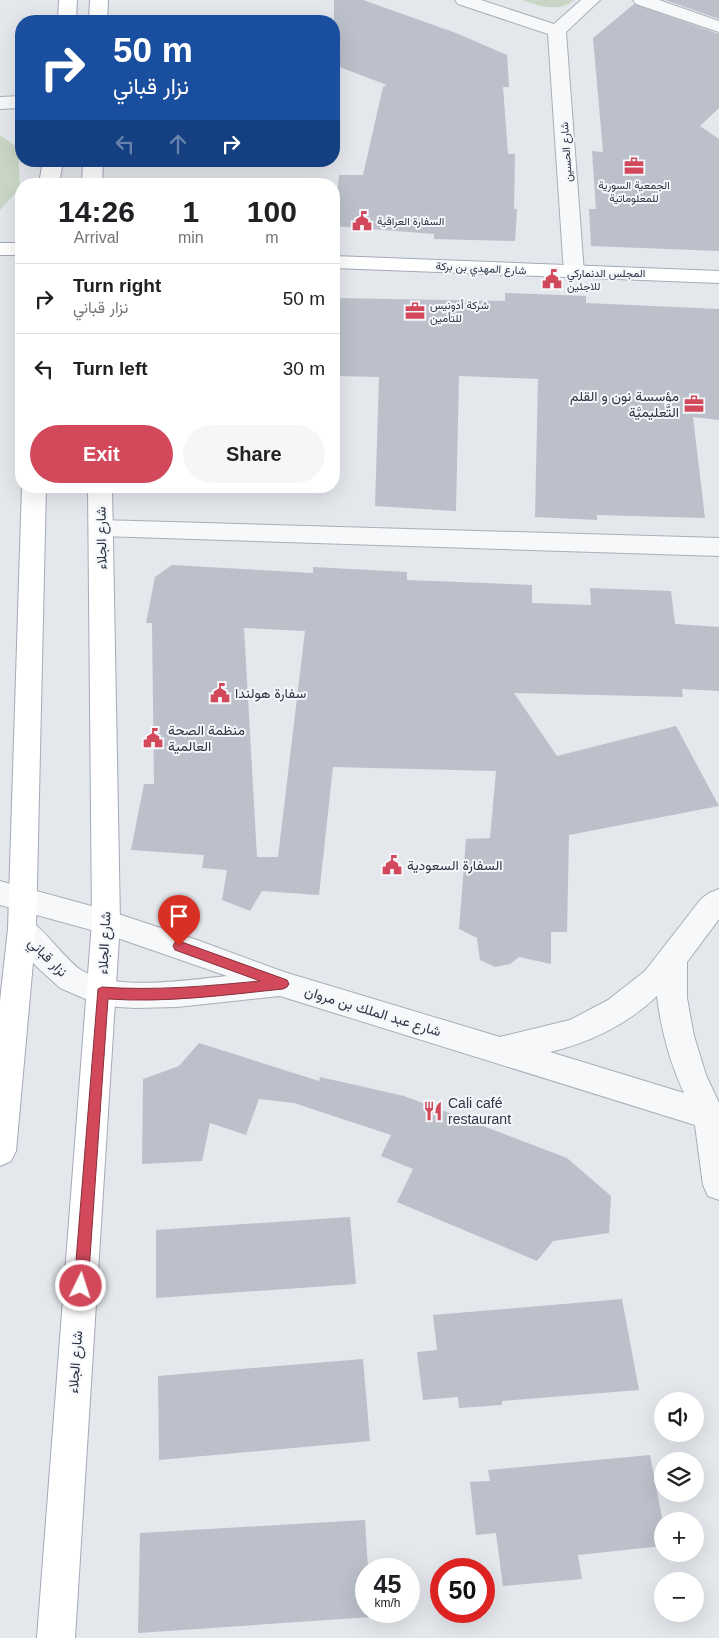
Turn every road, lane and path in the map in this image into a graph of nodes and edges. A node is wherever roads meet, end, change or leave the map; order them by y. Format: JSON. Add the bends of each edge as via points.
{"nodes":[{"id":1,"x":68,"y":0,"type":"edge"},
{"id":2,"x":99,"y":0,"type":"edge"},
{"id":3,"x":464,"y":0,"type":"edge"},
{"id":4,"x":591,"y":0,"type":"edge"},
{"id":5,"x":642,"y":0,"type":"edge"},
{"id":6,"x":67,"y":15,"type":"edge"},
{"id":7,"x":98,"y":15,"type":"edge"},
{"id":8,"x":719,"y":27,"type":"edge"},
{"id":9,"x":557,"y":31,"type":"junction"},
{"id":10,"x":15,"y":102,"type":"edge"},
{"id":11,"x":0,"y":103,"type":"edge"},
{"id":12,"x":0,"y":116,"type":"edge"},
{"id":13,"x":15,"y":116,"type":"edge"},
{"id":14,"x":0,"y":249,"type":"edge"},
{"id":15,"x":15,"y":249,"type":"edge"},
{"id":16,"x":340,"y":262,"type":"edge"},
{"id":17,"x":574,"y":272,"type":"junction"},
{"id":18,"x":719,"y":277,"type":"edge"},
{"id":19,"x":34,"y":493,"type":"edge"},
{"id":20,"x":100,"y":493,"type":"edge"},
{"id":21,"x":102,"y":528,"type":"junction"},
{"id":22,"x":719,"y":548,"type":"edge"},
{"id":23,"x":11,"y":896,"type":"edge"},
{"id":24,"x":719,"y":901,"type":"edge"},
{"id":25,"x":106,"y":922,"type":"junction"},
{"id":26,"x":22,"y":929,"type":"junction"},
{"id":27,"x":672,"y":960,"type":"junction"},
{"id":28,"x":283,"y":984,"type":"junction"},
{"id":29,"x":102,"y":993,"type":"junction"},
{"id":30,"x":500,"y":1049,"type":"junction"},
{"id":31,"x":714,"y":1116,"type":"edge"},
{"id":32,"x":0,"y":1151,"type":"edge"},
{"id":33,"x":719,"y":1185,"type":"edge"},
{"id":34,"x":56,"y":1638,"type":"edge"}],
"edges":[{"from":1,"to":6,"type":"main road"},
{"from":2,"to":7,"type":"main road"},
{"from":3,"to":9,"type":"street"},
{"from":4,"to":9,"type":"street"},
{"from":5,"to":8,"type":"street"},
{"from":9,"to":17,"type":"street","name":"شارع الحسين"},
{"from":10,"to":11,"type":"street"},
{"from":12,"to":13,"type":"street"},
{"from":14,"to":15,"type":"main road"},
{"from":16,"to":17,"type":"main road","name":"شارع المهدي بن بركة"},
{"from":17,"to":18,"type":"main road","name":"شارع المهدي بن بركة"},
{"from":19,"to":23,"type":"main road"},
{"from":20,"to":21,"type":"main road","name":"شارع الجلاء"},
{"from":21,"to":22,"type":"street"},
{"from":21,"to":25,"type":"main road","name":"شارع الجلاء"},
{"from":23,"to":25,"type":"street","name":"شارع عبد الملك بن مروان"},
{"from":23,"to":26,"type":"main road"},
{"from":24,"to":27,"type":"street","via":[[690,932]]},
{"from":25,"to":28,"type":"street","name":"شارع عبد الملك بن مروان"},
{"from":25,"to":29,"type":"main road","name":"شارع الجلاء"},
{"from":26,"to":29,"type":"street","name":"نزار قباني","via":[[70,979]]},
{"from":26,"to":32,"type":"main road"},
{"from":27,"to":30,"type":"street","via":[[654,982],[605,1019],[538,1044]]},
{"from":27,"to":31,"type":"street","via":[[672,998],[679,1036],[691,1075]]},
{"from":28,"to":29,"type":"street","name":"نزار قباني","via":[[177,994]]},
{"from":28,"to":30,"type":"street","name":"شارع عبد الملك بن مروان"},
{"from":29,"to":34,"type":"main road","name":"شارع الجلاء"},
{"from":30,"to":31,"type":"street","name":"شارع عبد الملك بن مروان"},
{"from":31,"to":33,"type":"street"}]}
